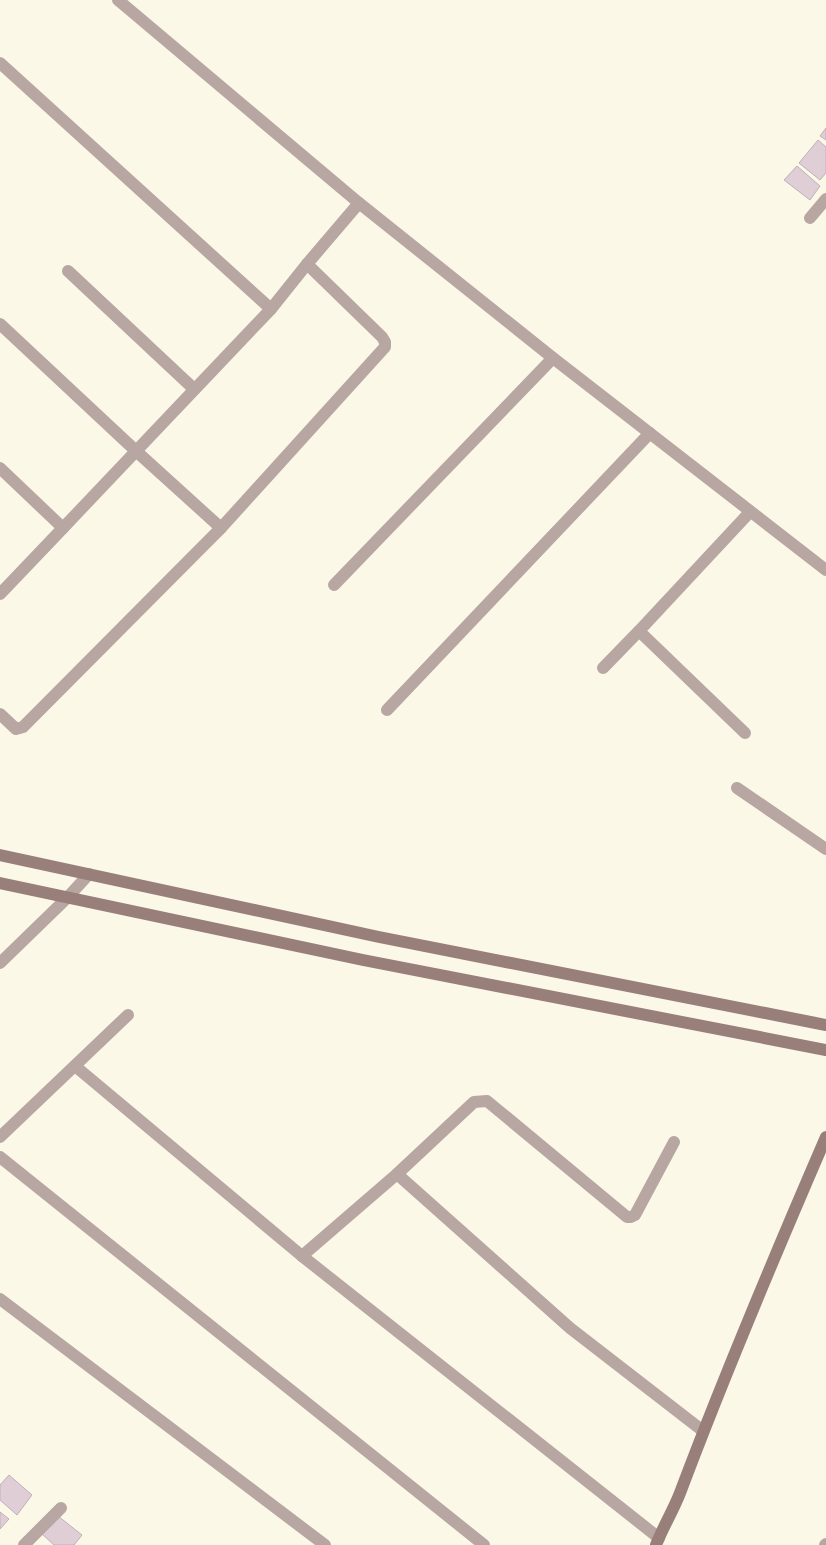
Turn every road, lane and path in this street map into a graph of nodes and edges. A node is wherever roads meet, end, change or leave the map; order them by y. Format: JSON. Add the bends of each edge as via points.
{"nodes":[{"id":1,"x":118,"y":0,"type":"edge"},
{"id":2,"x":0,"y":63,"type":"edge"},
{"id":3,"x":826,"y":199,"type":"edge"},
{"id":4,"x":358,"y":203,"type":"junction"},
{"id":5,"x":810,"y":218,"type":"dead end"},
{"id":6,"x":307,"y":264,"type":"junction"},
{"id":7,"x":68,"y":271,"type":"dead end"},
{"id":8,"x":271,"y":309,"type":"junction"},
{"id":9,"x":0,"y":324,"type":"edge"},
{"id":10,"x":553,"y":358,"type":"junction"},
{"id":11,"x":194,"y":389,"type":"junction"},
{"id":12,"x":650,"y":433,"type":"junction"},
{"id":13,"x":136,"y":451,"type":"junction"},
{"id":14,"x":0,"y":468,"type":"edge"},
{"id":15,"x":750,"y":512,"type":"junction"},
{"id":16,"x":63,"y":528,"type":"junction"},
{"id":17,"x":222,"y":528,"type":"junction"},
{"id":18,"x":826,"y":570,"type":"edge"},
{"id":19,"x":334,"y":585,"type":"dead end"},
{"id":20,"x":0,"y":594,"type":"edge"},
{"id":21,"x":639,"y":631,"type":"junction"},
{"id":22,"x":603,"y":668,"type":"dead end"},
{"id":23,"x":387,"y":710,"type":"dead end"},
{"id":24,"x":0,"y":714,"type":"edge"},
{"id":25,"x":745,"y":733,"type":"dead end"},
{"id":26,"x":738,"y":788,"type":"dead end"},
{"id":27,"x":826,"y":849,"type":"edge"},
{"id":28,"x":0,"y":855,"type":"edge"},
{"id":29,"x":89,"y":874,"type":"junction"},
{"id":30,"x":0,"y":883,"type":"edge"},
{"id":31,"x":68,"y":897,"type":"junction"},
{"id":32,"x":0,"y":963,"type":"edge"},
{"id":33,"x":128,"y":1015,"type":"dead end"},
{"id":34,"x":826,"y":1024,"type":"edge"},
{"id":35,"x":826,"y":1050,"type":"edge"},
{"id":36,"x":75,"y":1066,"type":"junction"},
{"id":37,"x":0,"y":1137,"type":"edge"},
{"id":38,"x":826,"y":1137,"type":"edge"},
{"id":39,"x":674,"y":1142,"type":"dead end"},
{"id":40,"x":0,"y":1157,"type":"edge"},
{"id":41,"x":396,"y":1174,"type":"junction"},
{"id":42,"x":302,"y":1256,"type":"junction"},
{"id":43,"x":0,"y":1299,"type":"edge"},
{"id":44,"x":703,"y":1431,"type":"junction"},
{"id":45,"x":60,"y":1508,"type":"dead end"},
{"id":46,"x":658,"y":1541,"type":"edge"},
{"id":47,"x":24,"y":1545,"type":"edge"},
{"id":48,"x":325,"y":1545,"type":"edge"},
{"id":49,"x":484,"y":1545,"type":"edge"}],
"edges":[{"from":1,"to":4,"type":"street"},
{"from":2,"to":8,"type":"street"},
{"from":3,"to":5,"type":"street"},
{"from":4,"to":6,"type":"street"},
{"from":4,"to":10,"type":"street"},
{"from":6,"to":8,"type":"street"},
{"from":6,"to":17,"type":"street","via":[[382,337],[385,347]]},
{"from":7,"to":11,"type":"street"},
{"from":8,"to":11,"type":"street"},
{"from":9,"to":13,"type":"street"},
{"from":10,"to":12,"type":"street"},
{"from":10,"to":19,"type":"street"},
{"from":11,"to":13,"type":"street"},
{"from":12,"to":15,"type":"street"},
{"from":12,"to":23,"type":"street"},
{"from":13,"to":16,"type":"street"},
{"from":13,"to":17,"type":"street"},
{"from":14,"to":16,"type":"street"},
{"from":15,"to":18,"type":"street"},
{"from":15,"to":21,"type":"street"},
{"from":16,"to":20,"type":"street"},
{"from":17,"to":24,"type":"street","via":[[23,727],[16,729]]},
{"from":21,"to":22,"type":"street"},
{"from":21,"to":25,"type":"street"},
{"from":26,"to":27,"type":"street"},
{"from":28,"to":29,"type":"street"},
{"from":29,"to":31,"type":"street"},
{"from":29,"to":34,"type":"street","via":[[379,937]]},
{"from":30,"to":31,"type":"street"},
{"from":31,"to":32,"type":"street"},
{"from":31,"to":35,"type":"street","via":[[363,960]]},
{"from":33,"to":36,"type":"street"},
{"from":36,"to":37,"type":"street"},
{"from":36,"to":42,"type":"street"},
{"from":38,"to":44,"type":"street"},
{"from":39,"to":41,"type":"street","via":[[631,1217],[627,1217],[487,1101],[474,1102]]},
{"from":40,"to":49,"type":"street"},
{"from":41,"to":42,"type":"street"},
{"from":41,"to":44,"type":"street","via":[[570,1328]]},
{"from":42,"to":46,"type":"street"},
{"from":43,"to":48,"type":"street"},
{"from":44,"to":46,"type":"street","via":[[675,1505]]},
{"from":45,"to":47,"type":"street"}]}
